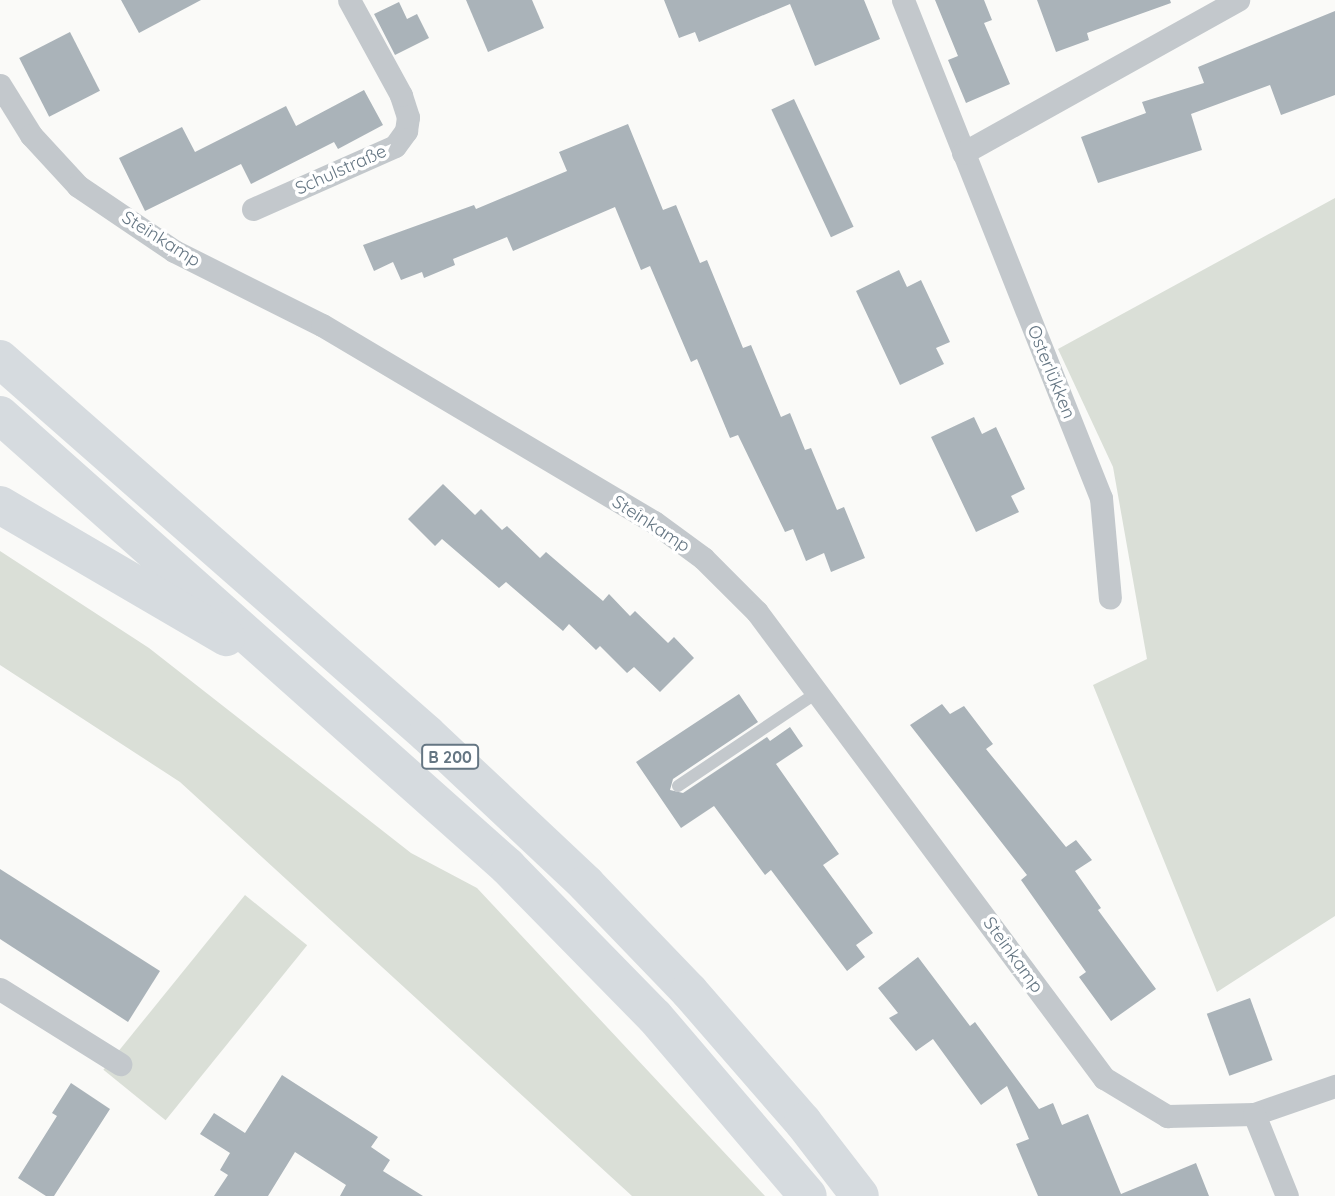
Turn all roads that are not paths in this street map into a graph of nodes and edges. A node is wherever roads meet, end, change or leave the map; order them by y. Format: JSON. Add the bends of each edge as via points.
{"nodes":[{"id":1,"x":349,"y":0,"type":"edge"},
{"id":2,"x":903,"y":0,"type":"edge"},
{"id":3,"x":1238,"y":0,"type":"edge"},
{"id":4,"x":0,"y":85,"type":"edge"},
{"id":5,"x":962,"y":153,"type":"junction"},
{"id":6,"x":253,"y":209,"type":"dead end"},
{"id":7,"x":0,"y":359,"type":"edge"},
{"id":8,"x":0,"y":415,"type":"edge"},
{"id":9,"x":0,"y":505,"type":"edge"},
{"id":10,"x":1110,"y":598,"type":"dead end"},
{"id":11,"x":298,"y":679,"type":"junction"},
{"id":12,"x":818,"y":692,"type":"junction"},
{"id":13,"x":678,"y":786,"type":"dead end"},
{"id":14,"x":3,"y":997,"type":"edge"},
{"id":15,"x":120,"y":1064,"type":"dead end"},
{"id":16,"x":1335,"y":1086,"type":"edge"},
{"id":17,"x":1254,"y":1114,"type":"junction"},
{"id":18,"x":808,"y":1196,"type":"edge"},
{"id":19,"x":859,"y":1196,"type":"edge"},
{"id":20,"x":1287,"y":1196,"type":"edge"}],
"edges":[{"from":1,"to":6,"type":"street","name":"Schulstraße","via":[[401,95],[408,117],[406,131],[395,146]]},
{"from":2,"to":5,"type":"street","name":"Osterlükken"},
{"from":3,"to":5,"type":"street"},
{"from":4,"to":12,"type":"street","name":"Steinkamp","via":[[31,135],[78,186],[163,244],[321,325],[654,523],[703,558],[757,612]]},
{"from":5,"to":10,"type":"street","name":"Osterlükken","via":[[1101,498]]},
{"from":7,"to":19,"type":"highway","number":"B 200","via":[[406,716],[586,884],[689,990],[803,1122]]},
{"from":8,"to":11,"type":"highway","number":"B 200"},
{"from":9,"to":11,"type":"highway"},
{"from":11,"to":18,"type":"highway","number":"B 200","via":[[517,876],[655,1017]]},
{"from":12,"to":13,"type":"lane"},
{"from":12,"to":17,"type":"street","name":"Steinkamp","via":[[1104,1078],[1167,1116]]},
{"from":14,"to":15,"type":"street"},
{"from":16,"to":17,"type":"street"},
{"from":17,"to":20,"type":"street"}]}
